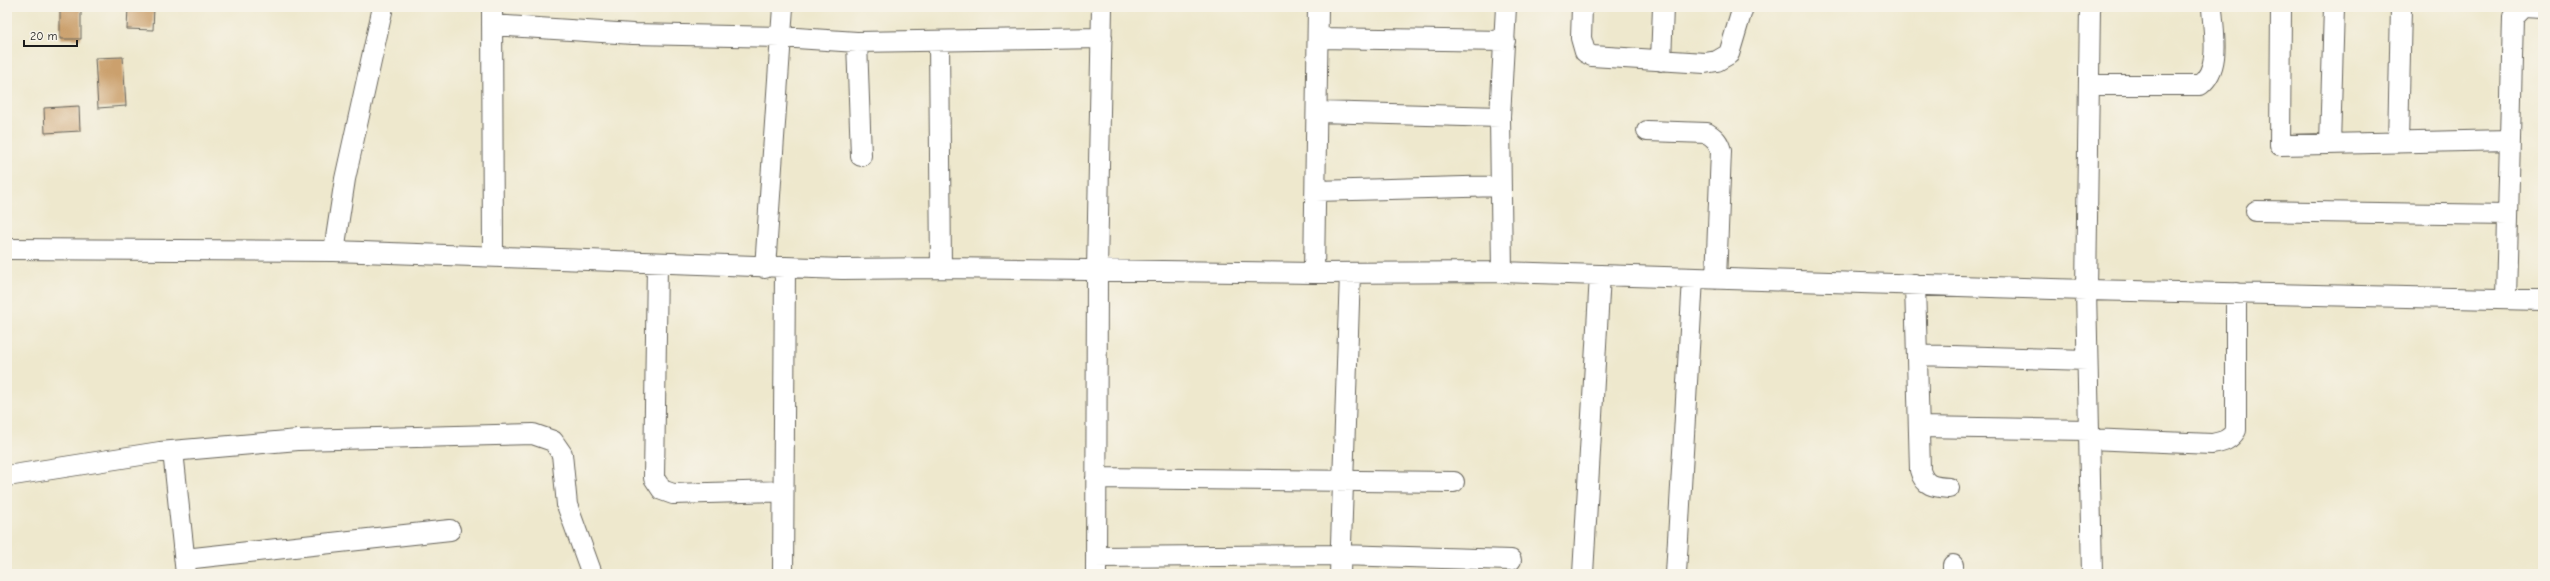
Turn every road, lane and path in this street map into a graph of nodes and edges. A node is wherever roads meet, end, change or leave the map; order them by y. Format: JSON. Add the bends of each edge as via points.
{"nodes":[{"id":1,"x":383,"y":7,"type":"edge"},
{"id":2,"x":783,"y":7,"type":"edge"},
{"id":3,"x":1102,"y":7,"type":"edge"},
{"id":4,"x":1318,"y":7,"type":"edge"},
{"id":5,"x":1506,"y":7,"type":"edge"},
{"id":6,"x":1582,"y":7,"type":"edge"},
{"id":7,"x":1663,"y":7,"type":"edge"},
{"id":8,"x":1743,"y":7,"type":"edge"},
{"id":9,"x":2090,"y":7,"type":"edge"},
{"id":10,"x":2212,"y":7,"type":"edge"},
{"id":11,"x":2281,"y":7,"type":"edge"},
{"id":12,"x":2334,"y":7,"type":"edge"},
{"id":13,"x":2401,"y":7,"type":"edge"},
{"id":14,"x":2543,"y":8,"type":"edge"},
{"id":15,"x":2518,"y":9,"type":"edge"},
{"id":16,"x":492,"y":16,"type":"edge"},
{"id":17,"x":781,"y":37,"type":"junction"},
{"id":18,"x":1102,"y":38,"type":"junction"},
{"id":19,"x":1319,"y":38,"type":"junction"},
{"id":20,"x":1505,"y":41,"type":"junction"},
{"id":21,"x":857,"y":42,"type":"junction"},
{"id":22,"x":939,"y":42,"type":"junction"},
{"id":23,"x":1661,"y":61,"type":"junction"},
{"id":24,"x":2089,"y":85,"type":"junction"},
{"id":25,"x":1318,"y":112,"type":"junction"},
{"id":26,"x":1500,"y":117,"type":"junction"},
{"id":27,"x":1647,"y":131,"type":"dead end"},
{"id":28,"x":2510,"y":140,"type":"junction"},
{"id":29,"x":2398,"y":143,"type":"junction"},
{"id":30,"x":2330,"y":144,"type":"junction"},
{"id":31,"x":861,"y":156,"type":"dead end"},
{"id":32,"x":1501,"y":186,"type":"junction"},
{"id":33,"x":1316,"y":191,"type":"junction"},
{"id":34,"x":2256,"y":211,"type":"dead end"},
{"id":35,"x":2508,"y":214,"type":"junction"},
{"id":36,"x":7,"y":249,"type":"edge"},
{"id":37,"x":334,"y":251,"type":"junction"},
{"id":38,"x":493,"y":256,"type":"junction"},
{"id":39,"x":657,"y":264,"type":"junction"},
{"id":40,"x":765,"y":268,"type":"junction"},
{"id":41,"x":785,"y":268,"type":"junction"},
{"id":42,"x":941,"y":268,"type":"junction"},
{"id":43,"x":1097,"y":270,"type":"junction"},
{"id":44,"x":1502,"y":272,"type":"junction"},
{"id":45,"x":1314,"y":273,"type":"junction"},
{"id":46,"x":1350,"y":273,"type":"junction"},
{"id":47,"x":1600,"y":275,"type":"junction"},
{"id":48,"x":1693,"y":278,"type":"junction"},
{"id":49,"x":1716,"y":278,"type":"junction"},
{"id":50,"x":1915,"y":284,"type":"junction"},
{"id":51,"x":2086,"y":290,"type":"junction"},
{"id":52,"x":2236,"y":293,"type":"junction"},
{"id":53,"x":2506,"y":299,"type":"junction"},
{"id":54,"x":2543,"y":300,"type":"edge"},
{"id":55,"x":1917,"y":355,"type":"junction"},
{"id":56,"x":2087,"y":360,"type":"junction"},
{"id":57,"x":1919,"y":427,"type":"junction"},
{"id":58,"x":2089,"y":434,"type":"junction"},
{"id":59,"x":173,"y":451,"type":"junction"},
{"id":60,"x":7,"y":476,"type":"edge"},
{"id":61,"x":1096,"y":478,"type":"junction"},
{"id":62,"x":1344,"y":479,"type":"junction"},
{"id":63,"x":1454,"y":482,"type":"dead end"},
{"id":64,"x":1949,"y":488,"type":"dead end"},
{"id":65,"x":782,"y":490,"type":"junction"},
{"id":66,"x":450,"y":530,"type":"dead end"},
{"id":67,"x":1511,"y":560,"type":"dead end"},
{"id":68,"x":1340,"y":564,"type":"edge"},
{"id":69,"x":1096,"y":566,"type":"edge"},
{"id":70,"x":185,"y":567,"type":"edge"},
{"id":71,"x":592,"y":574,"type":"edge"},
{"id":72,"x":783,"y":574,"type":"edge"},
{"id":73,"x":1583,"y":574,"type":"edge"},
{"id":74,"x":1676,"y":574,"type":"edge"},
{"id":75,"x":2092,"y":574,"type":"edge"}],
"edges":[{"from":1,"to":37,"type":"street","via":[[346,172]]},
{"from":2,"to":17,"type":"street"},
{"from":3,"to":18,"type":"street"},
{"from":4,"to":19,"type":"street"},
{"from":5,"to":20,"type":"street"},
{"from":6,"to":23,"type":"street","via":[[1581,38],[1585,52],[1599,58]]},
{"from":7,"to":23,"type":"street"},
{"from":8,"to":23,"type":"street","via":[[1733,45],[1724,58],[1705,63]]},
{"from":9,"to":24,"type":"street"},
{"from":10,"to":24,"type":"street","via":[[2214,62],[2208,79],[2200,85]]},
{"from":11,"to":30,"type":"street","via":[[2280,145]]},
{"from":12,"to":30,"type":"street"},
{"from":13,"to":29,"type":"street"},
{"from":14,"to":15,"type":"street"},
{"from":15,"to":28,"type":"street","via":[[2513,17]]},
{"from":16,"to":17,"type":"street","via":[[633,34]]},
{"from":16,"to":38,"type":"street"},
{"from":17,"to":21,"type":"street"},
{"from":17,"to":40,"type":"street"},
{"from":18,"to":22,"type":"street"},
{"from":18,"to":43,"type":"street"},
{"from":19,"to":20,"type":"street"},
{"from":19,"to":25,"type":"street"},
{"from":20,"to":26,"type":"street"},
{"from":21,"to":22,"type":"street"},
{"from":21,"to":31,"type":"street"},
{"from":22,"to":42,"type":"street"},
{"from":24,"to":51,"type":"street"},
{"from":25,"to":26,"type":"street"},
{"from":25,"to":33,"type":"street"},
{"from":26,"to":32,"type":"street"},
{"from":27,"to":49,"type":"street","via":[[1707,133],[1715,137],[1719,144],[1721,151]]},
{"from":28,"to":29,"type":"street"},
{"from":28,"to":35,"type":"street"},
{"from":29,"to":30,"type":"street"},
{"from":32,"to":33,"type":"street"},
{"from":32,"to":44,"type":"street"},
{"from":33,"to":45,"type":"street"},
{"from":34,"to":35,"type":"street"},
{"from":35,"to":53,"type":"street"},
{"from":36,"to":37,"type":"street"},
{"from":37,"to":38,"type":"street"},
{"from":38,"to":39,"type":"street"},
{"from":39,"to":40,"type":"street"},
{"from":39,"to":65,"type":"street","via":[[654,478],[658,486],[673,494]]},
{"from":40,"to":41,"type":"street"},
{"from":41,"to":42,"type":"street"},
{"from":41,"to":65,"type":"street"},
{"from":42,"to":43,"type":"street"},
{"from":43,"to":45,"type":"street"},
{"from":43,"to":61,"type":"street"},
{"from":44,"to":46,"type":"street"},
{"from":44,"to":47,"type":"street"},
{"from":45,"to":46,"type":"street"},
{"from":46,"to":62,"type":"street"},
{"from":47,"to":48,"type":"street"},
{"from":47,"to":73,"type":"street"},
{"from":48,"to":49,"type":"street"},
{"from":48,"to":74,"type":"street"},
{"from":49,"to":50,"type":"street"},
{"from":50,"to":51,"type":"street"},
{"from":50,"to":55,"type":"street"},
{"from":51,"to":52,"type":"street"},
{"from":51,"to":56,"type":"street"},
{"from":52,"to":53,"type":"street"},
{"from":52,"to":58,"type":"street","via":[[2236,430],[2231,438],[2212,444]]},
{"from":53,"to":54,"type":"street"},
{"from":55,"to":56,"type":"street"},
{"from":55,"to":57,"type":"street"},
{"from":56,"to":58,"type":"street"},
{"from":57,"to":58,"type":"street"},
{"from":57,"to":64,"type":"street","via":[[1922,477],[1931,487]]},
{"from":58,"to":75,"type":"street"},
{"from":59,"to":60,"type":"street"},
{"from":59,"to":70,"type":"street"},
{"from":59,"to":71,"type":"street","via":[[335,438],[471,434],[544,436],[552,441],[562,454],[567,504]]},
{"from":61,"to":62,"type":"street"},
{"from":61,"to":69,"type":"street"},
{"from":62,"to":63,"type":"street"},
{"from":62,"to":68,"type":"street"},
{"from":65,"to":72,"type":"street"},
{"from":66,"to":70,"type":"street"},
{"from":67,"to":68,"type":"street"},
{"from":68,"to":69,"type":"street"}]}
